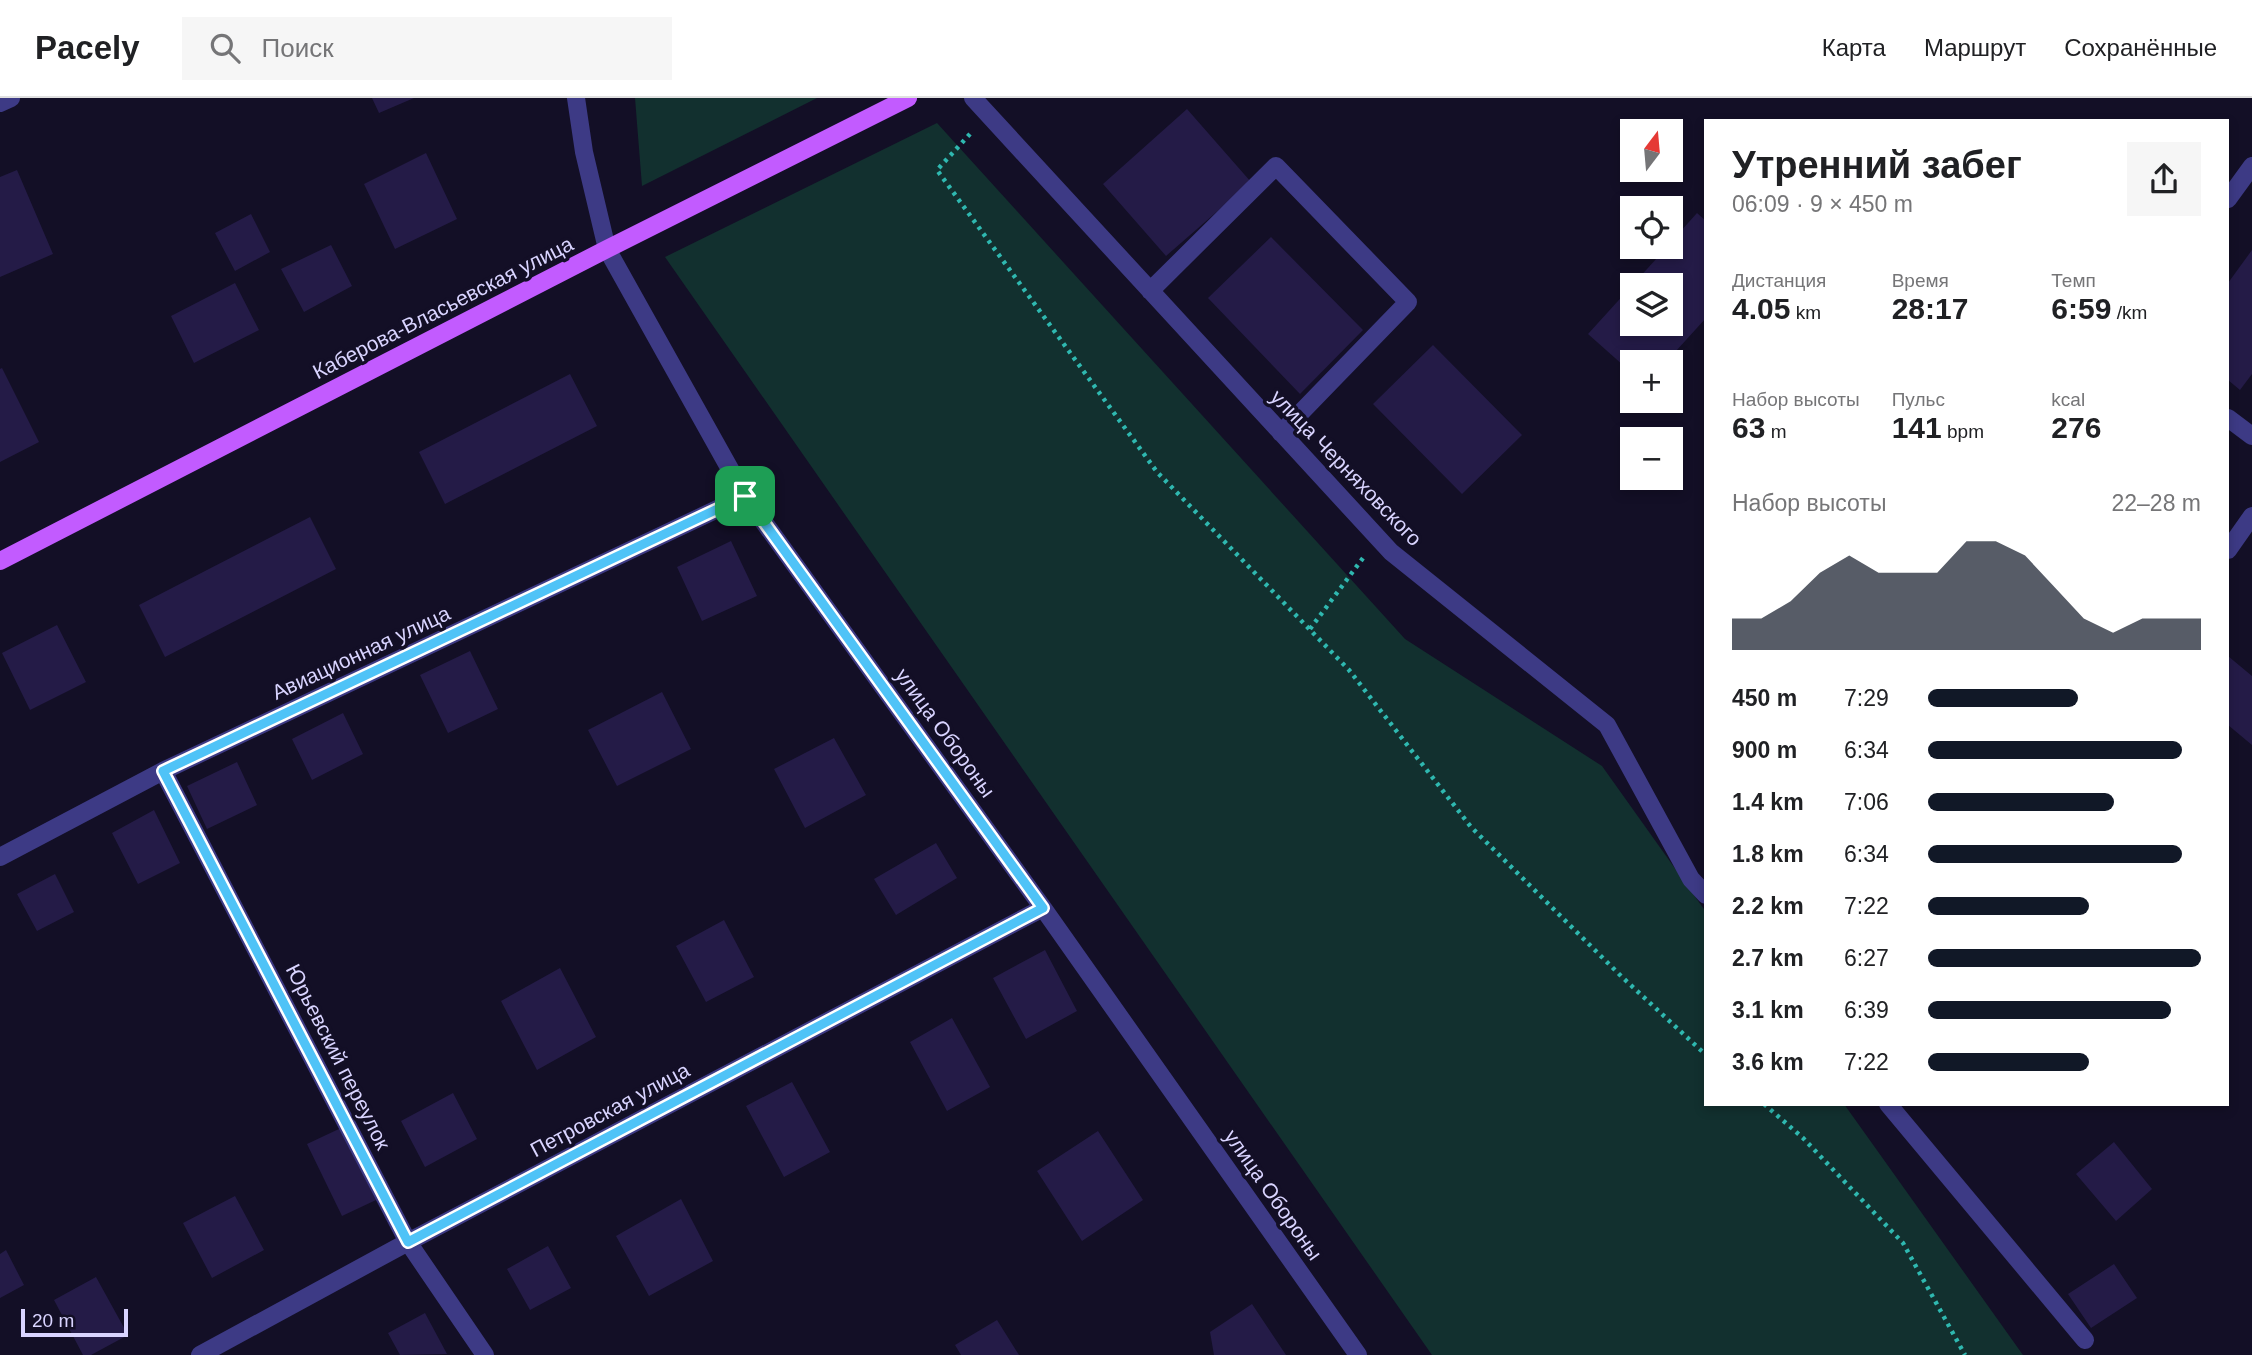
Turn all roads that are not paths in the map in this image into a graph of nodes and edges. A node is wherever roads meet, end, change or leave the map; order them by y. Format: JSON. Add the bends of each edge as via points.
{"nodes":[{"id":1,"x":11,"y":98,"type":"edge"},
{"id":2,"x":576,"y":98,"type":"edge"},
{"id":3,"x":908,"y":98,"type":"edge"},
{"id":4,"x":973,"y":98,"type":"edge"},
{"id":5,"x":0,"y":103,"type":"edge"},
{"id":6,"x":2252,"y":166,"type":"edge"},
{"id":7,"x":2229,"y":198,"type":"edge"},
{"id":8,"x":607,"y":249,"type":"junction"},
{"id":9,"x":1150,"y":291,"type":"junction"},
{"id":10,"x":2229,"y":419,"type":"edge"},
{"id":11,"x":1281,"y":433,"type":"junction"},
{"id":12,"x":2252,"y":436,"type":"edge"},
{"id":13,"x":745,"y":496,"type":"junction"},
{"id":14,"x":2252,"y":516,"type":"edge"},
{"id":15,"x":2229,"y":549,"type":"edge"},
{"id":16,"x":0,"y":561,"type":"edge"},
{"id":17,"x":163,"y":771,"type":"junction"},
{"id":18,"x":0,"y":857,"type":"edge"},
{"id":19,"x":1704,"y":893,"type":"edge"},
{"id":20,"x":1043,"y":908,"type":"junction"},
{"id":21,"x":1890,"y":1106,"type":"edge"},
{"id":22,"x":408,"y":1242,"type":"junction"},
{"id":23,"x":2085,"y":1340,"type":"dead end"},
{"id":24,"x":200,"y":1355,"type":"edge"},
{"id":25,"x":485,"y":1355,"type":"edge"},
{"id":26,"x":1358,"y":1355,"type":"edge"}],
"edges":[{"from":1,"to":5,"type":"street"},
{"from":2,"to":8,"type":"street","name":"улица Обороны"},
{"from":3,"to":8,"type":"main road","name":"Каберова-Власьевская улица"},
{"from":4,"to":9,"type":"street","name":"улица Черняховского"},
{"from":6,"to":7,"type":"street"},
{"from":8,"to":13,"type":"street","name":"улица Обороны"},
{"from":8,"to":16,"type":"main road","name":"Каберова-Власьевская улица"},
{"from":9,"to":11,"type":"street","name":"улица Черняховского"},
{"from":9,"to":11,"type":"street","via":[[1276,166],[1408,302]]},
{"from":10,"to":12,"type":"street"},
{"from":11,"to":19,"type":"street","name":"улица Черняховского","via":[[1391,552],[1607,724],[1691,879]]},
{"from":13,"to":17,"type":"street","name":"Авиационная улица"},
{"from":13,"to":20,"type":"street","name":"улица Обороны"},
{"from":14,"to":15,"type":"street"},
{"from":17,"to":18,"type":"street","name":"Авиационная улица"},
{"from":17,"to":22,"type":"street","name":"Юрьевский переулок"},
{"from":20,"to":22,"type":"street","name":"Петровская улица"},
{"from":20,"to":26,"type":"street","name":"улица Обороны"},
{"from":21,"to":23,"type":"street"},
{"from":22,"to":24,"type":"street","name":"Петровская улица"},
{"from":22,"to":25,"type":"street","name":"Юрьевский переулок"}]}
